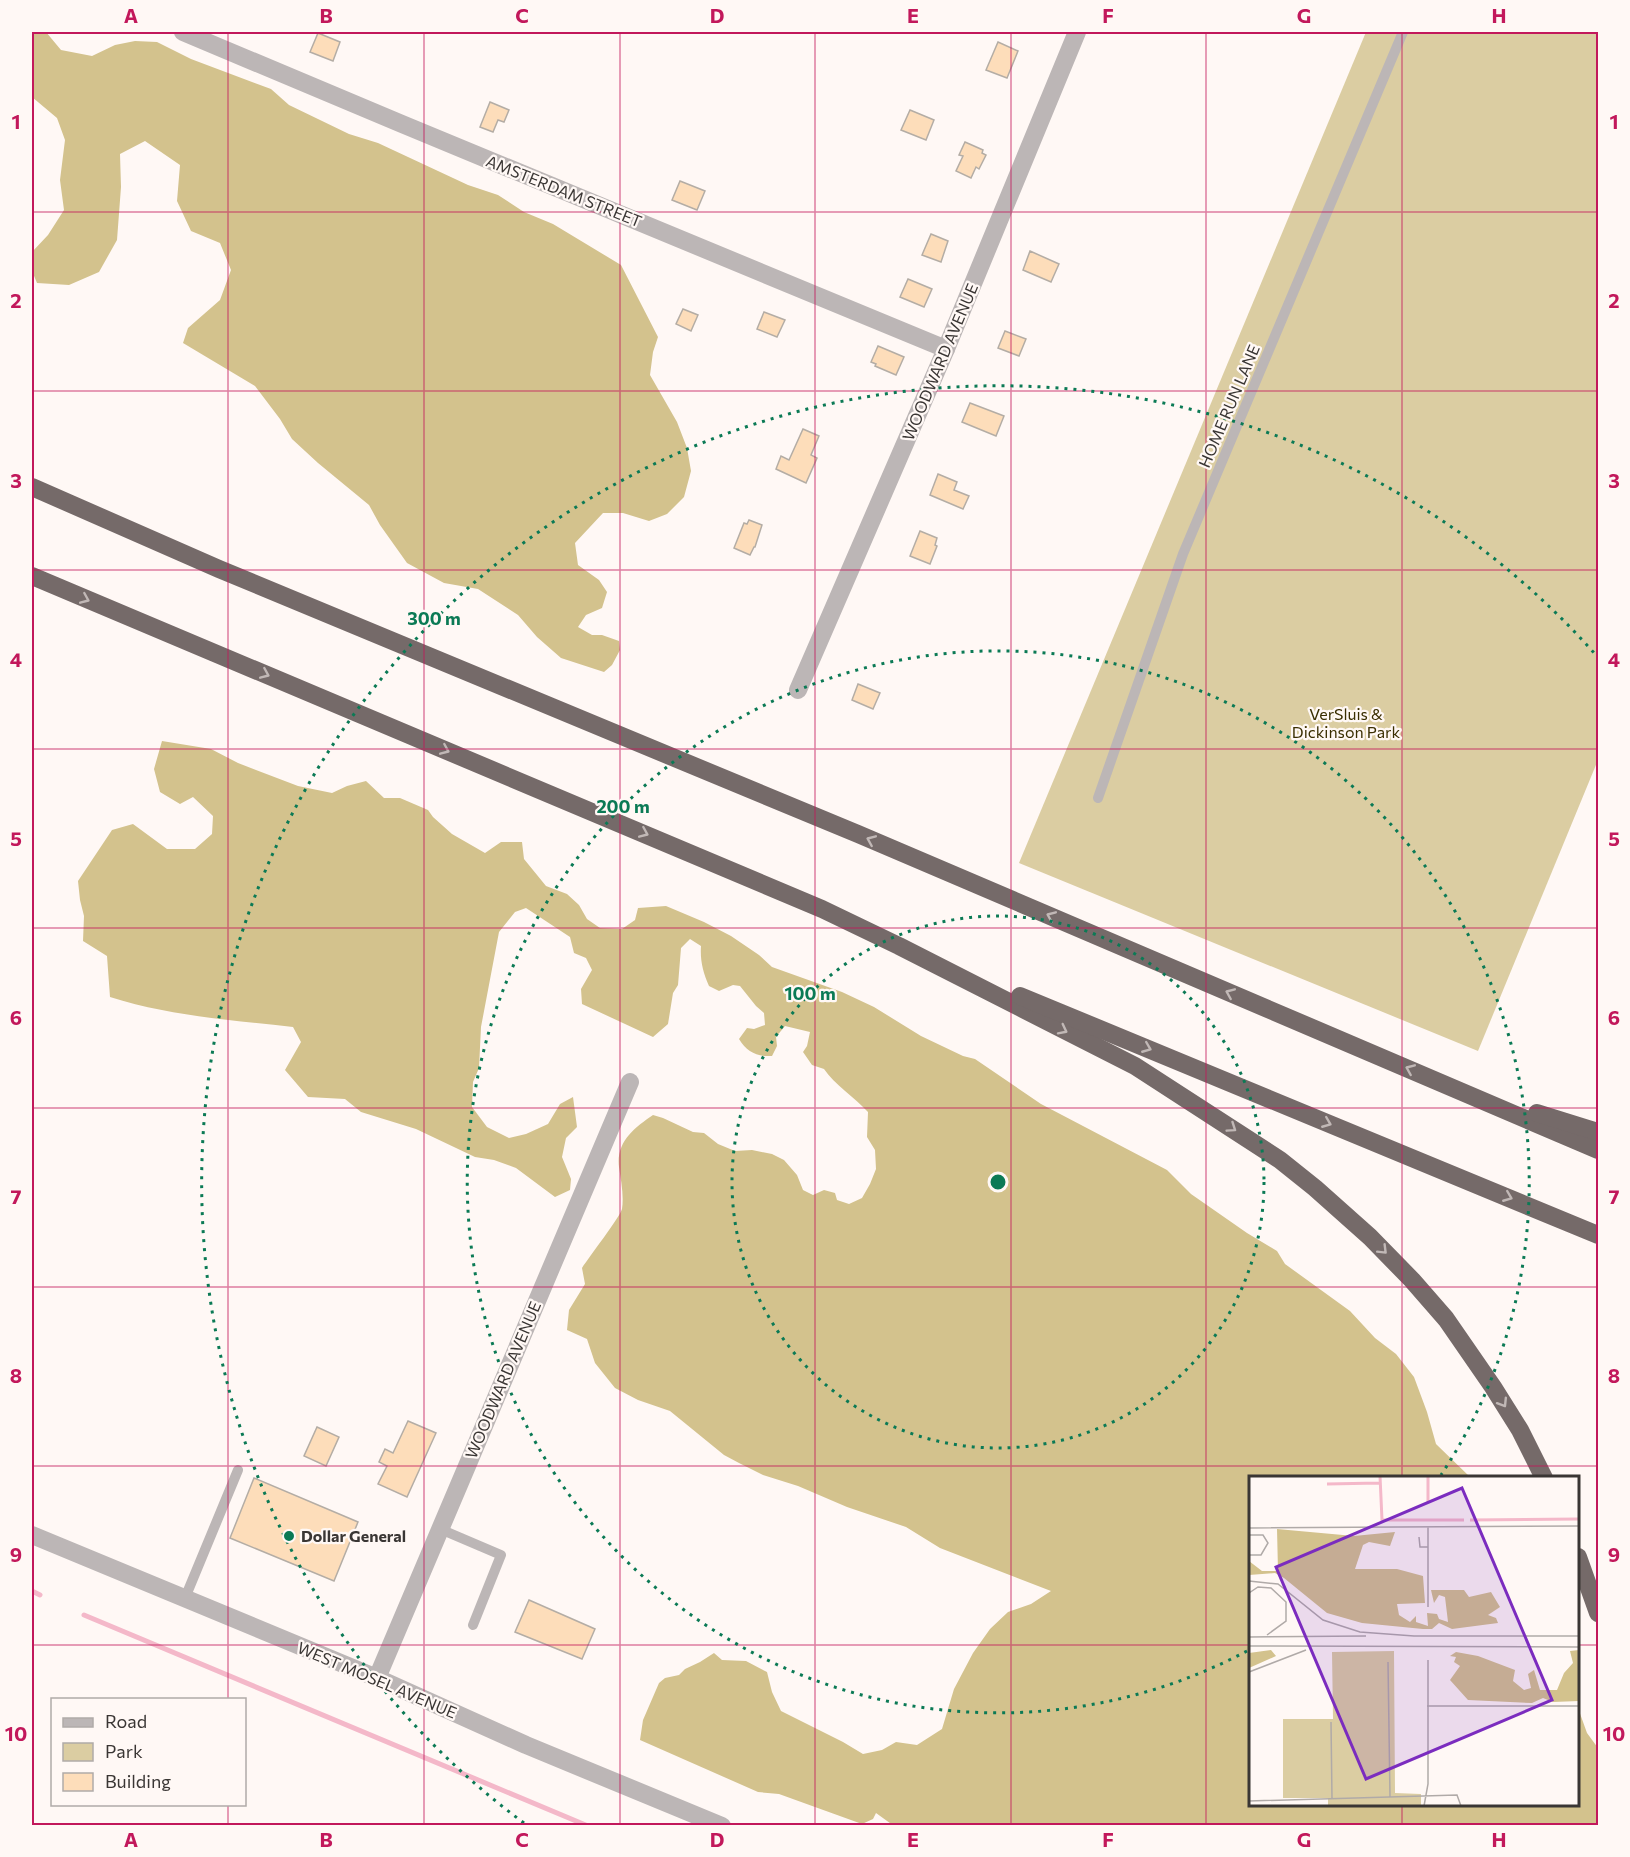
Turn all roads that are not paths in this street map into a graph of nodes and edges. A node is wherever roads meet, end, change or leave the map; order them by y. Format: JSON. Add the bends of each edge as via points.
{"nodes":[{"id":1,"x":183,"y":32,"type":"edge"},
{"id":2,"x":1077,"y":32,"type":"edge"},
{"id":3,"x":1403,"y":32,"type":"edge"},
{"id":4,"x":946,"y":349,"type":"junction"},
{"id":5,"x":32,"y":487,"type":"edge"},
{"id":6,"x":32,"y":576,"type":"edge"},
{"id":7,"x":798,"y":690,"type":"dead end"},
{"id":8,"x":1098,"y":798,"type":"dead end"},
{"id":9,"x":899,"y":946,"type":"junction"},
{"id":10,"x":630,"y":1082,"type":"dead end"},
{"id":11,"x":1442,"y":1083,"type":"junction"},
{"id":12,"x":1599,"y":1132,"type":"edge"},
{"id":13,"x":1599,"y":1150,"type":"edge"},
{"id":14,"x":1599,"y":1234,"type":"edge"},
{"id":15,"x":237,"y":1470,"type":"dead end"},
{"id":16,"x":1543,"y":1476,"type":"edge"},
{"id":17,"x":440,"y":1529,"type":"junction"},
{"id":18,"x":32,"y":1534,"type":"edge"},
{"id":19,"x":1579,"y":1560,"type":"edge"},
{"id":20,"x":185,"y":1598,"type":"junction"},
{"id":21,"x":1599,"y":1613,"type":"edge"},
{"id":22,"x":473,"y":1625,"type":"dead end"},
{"id":23,"x":377,"y":1678,"type":"junction"},
{"id":24,"x":722,"y":1826,"type":"edge"}],
"edges":[{"from":1,"to":4,"type":"street","name":"AMSTERDAM STREET"},
{"from":2,"to":4,"type":"street","name":"WOODWARD AVENUE"},
{"from":3,"to":8,"type":"lane","name":"HOME RUN LANE","via":[[1183,554]]},
{"from":4,"to":7,"type":"street","name":"WOODWARD AVENUE"},
{"from":11,"to":5,"type":"highway","one_way":true},
{"from":6,"to":9,"type":"highway","one_way":true,"via":[[733,871]]},
{"from":9,"to":14,"type":"highway","one_way":true},
{"from":9,"to":16,"type":"highway","one_way":true,"via":[[1135,1066],[1280,1160],[1315,1188],[1370,1237],[1446,1319],[1520,1430]]},
{"from":10,"to":17,"type":"street","name":"WOODWARD AVENUE"},
{"from":11,"to":12,"type":"highway"},
{"from":11,"to":13,"type":"highway"},
{"from":15,"to":20,"type":"lane"},
{"from":17,"to":22,"type":"lane","via":[[501,1555]]},
{"from":17,"to":23,"type":"street","name":"WOODWARD AVENUE"},
{"from":18,"to":20,"type":"street","name":"WEST MOSEL AVENUE"},
{"from":19,"to":21,"type":"highway"},
{"from":20,"to":23,"type":"street","name":"WEST MOSEL AVENUE"},
{"from":23,"to":24,"type":"street","name":"WEST MOSEL AVENUE"}]}
